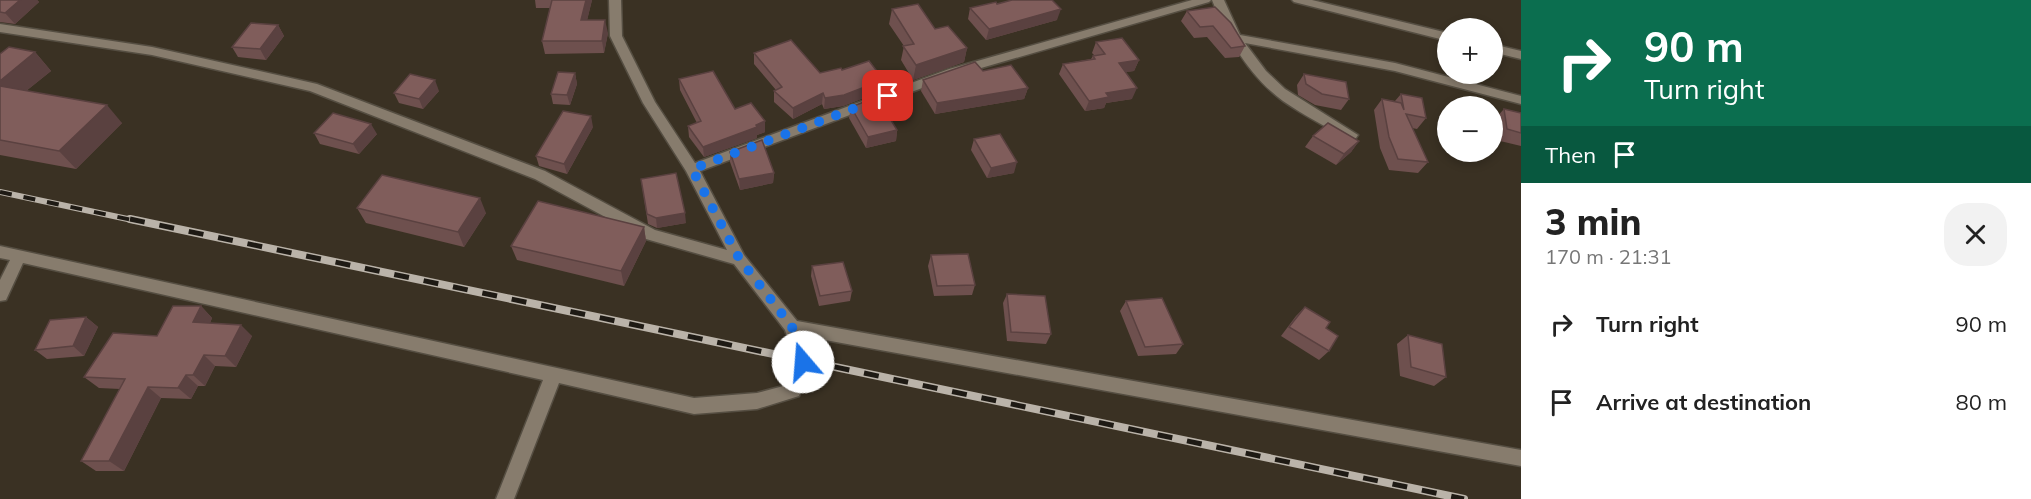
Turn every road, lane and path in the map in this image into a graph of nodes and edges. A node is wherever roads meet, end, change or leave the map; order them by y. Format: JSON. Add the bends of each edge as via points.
{"nodes":[{"id":1,"x":615,"y":0,"type":"edge"},
{"id":2,"x":1205,"y":0,"type":"edge"},
{"id":3,"x":1218,"y":0,"type":"edge"},
{"id":4,"x":1298,"y":0,"type":"edge"},
{"id":5,"x":0,"y":28,"type":"edge"},
{"id":6,"x":1437,"y":34,"type":"edge"},
{"id":7,"x":1237,"y":38,"type":"junction"},
{"id":8,"x":1503,"y":51,"type":"edge"},
{"id":9,"x":1521,"y":55,"type":"edge"},
{"id":10,"x":1521,"y":100,"type":"edge"},
{"id":11,"x":1352,"y":135,"type":"edge"},
{"id":12,"x":692,"y":169,"type":"junction"},
{"id":13,"x":0,"y":252,"type":"edge"},
{"id":14,"x":20,"y":255,"type":"junction"},
{"id":15,"x":739,"y":258,"type":"junction"},
{"id":16,"x":0,"y":295,"type":"edge"},
{"id":17,"x":792,"y":327,"type":"junction"},
{"id":18,"x":553,"y":376,"type":"junction"},
{"id":19,"x":1521,"y":458,"type":"edge"},
{"id":20,"x":505,"y":499,"type":"edge"}],
"edges":[{"from":1,"to":12,"type":"street","via":[[616,36],[649,103]]},
{"from":2,"to":12,"type":"street","via":[[953,72]]},
{"from":3,"to":7,"type":"street"},
{"from":4,"to":6,"type":"street"},
{"from":5,"to":15,"type":"street","via":[[152,51],[313,87],[540,175],[651,235]]},
{"from":7,"to":10,"type":"street","via":[[1395,67]]},
{"from":7,"to":11,"type":"street","via":[[1251,61],[1279,92]]},
{"from":8,"to":9,"type":"street"},
{"from":12,"to":15,"type":"street"},
{"from":13,"to":14,"type":"street"},
{"from":14,"to":16,"type":"street"},
{"from":14,"to":18,"type":"street"},
{"from":15,"to":17,"type":"street"},
{"from":17,"to":18,"type":"street","via":[[803,362],[793,391],[757,401],[694,406]]},
{"from":17,"to":19,"type":"street"},
{"from":18,"to":20,"type":"street"}]}
